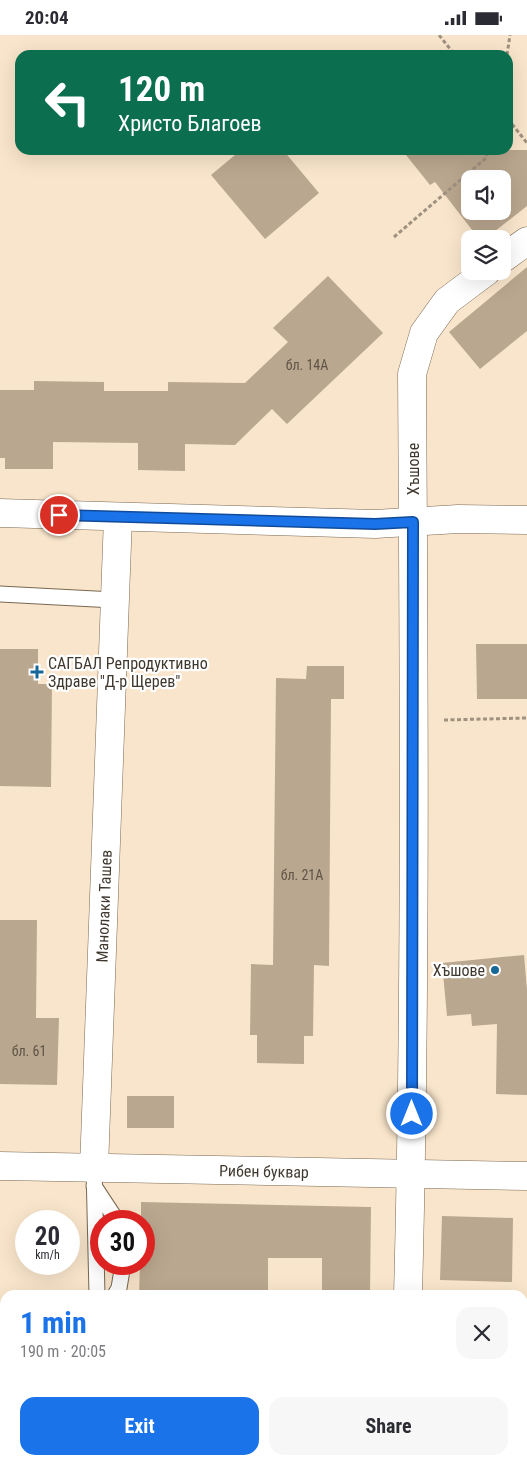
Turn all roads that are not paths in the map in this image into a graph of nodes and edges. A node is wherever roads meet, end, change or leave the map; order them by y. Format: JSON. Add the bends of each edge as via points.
{"nodes":[{"id":1,"x":527,"y":241,"type":"edge"},
{"id":2,"x":511,"y":253,"type":"edge"},
{"id":3,"x":475,"y":280,"type":"edge"},
{"id":4,"x":0,"y":513,"type":"edge"},
{"id":5,"x":118,"y":517,"type":"junction"},
{"id":6,"x":527,"y":520,"type":"edge"},
{"id":7,"x":413,"y":522,"type":"junction"},
{"id":8,"x":0,"y":594,"type":"edge"},
{"id":9,"x":114,"y":600,"type":"junction"},
{"id":10,"x":0,"y":1166,"type":"edge"},
{"id":11,"x":411,"y":1174,"type":"junction"},
{"id":12,"x":527,"y":1176,"type":"edge"},
{"id":13,"x":94,"y":1177,"type":"junction"},
{"id":14,"x":111,"y":1210,"type":"edge"},
{"id":15,"x":121,"y":1275,"type":"edge"},
{"id":16,"x":97,"y":1290,"type":"edge"},
{"id":17,"x":118,"y":1290,"type":"edge"},
{"id":18,"x":408,"y":1290,"type":"edge"}],
"edges":[{"from":1,"to":2,"type":"street"},
{"from":3,"to":7,"type":"street","name":"Хъшове","via":[[447,301],[424,333],[412,374]]},
{"from":4,"to":5,"type":"street"},
{"from":5,"to":7,"type":"street","via":[[375,524]]},
{"from":5,"to":9,"type":"street","name":"Манолаки Ташев"},
{"from":6,"to":7,"type":"street"},
{"from":7,"to":11,"type":"street","name":"Хъшове"},
{"from":8,"to":9,"type":"lane"},
{"from":9,"to":13,"type":"street","name":"Манолаки Ташев"},
{"from":10,"to":13,"type":"street","name":"Рибен буквар"},
{"from":11,"to":12,"type":"street","name":"Рибен буквар"},
{"from":11,"to":13,"type":"street","name":"Рибен буквар"},
{"from":11,"to":18,"type":"street","name":"Хъшове"},
{"from":13,"to":14,"type":"lane"},
{"from":13,"to":16,"type":"lane","name":"Манолаки Ташев"},
{"from":15,"to":17,"type":"lane"}]}
